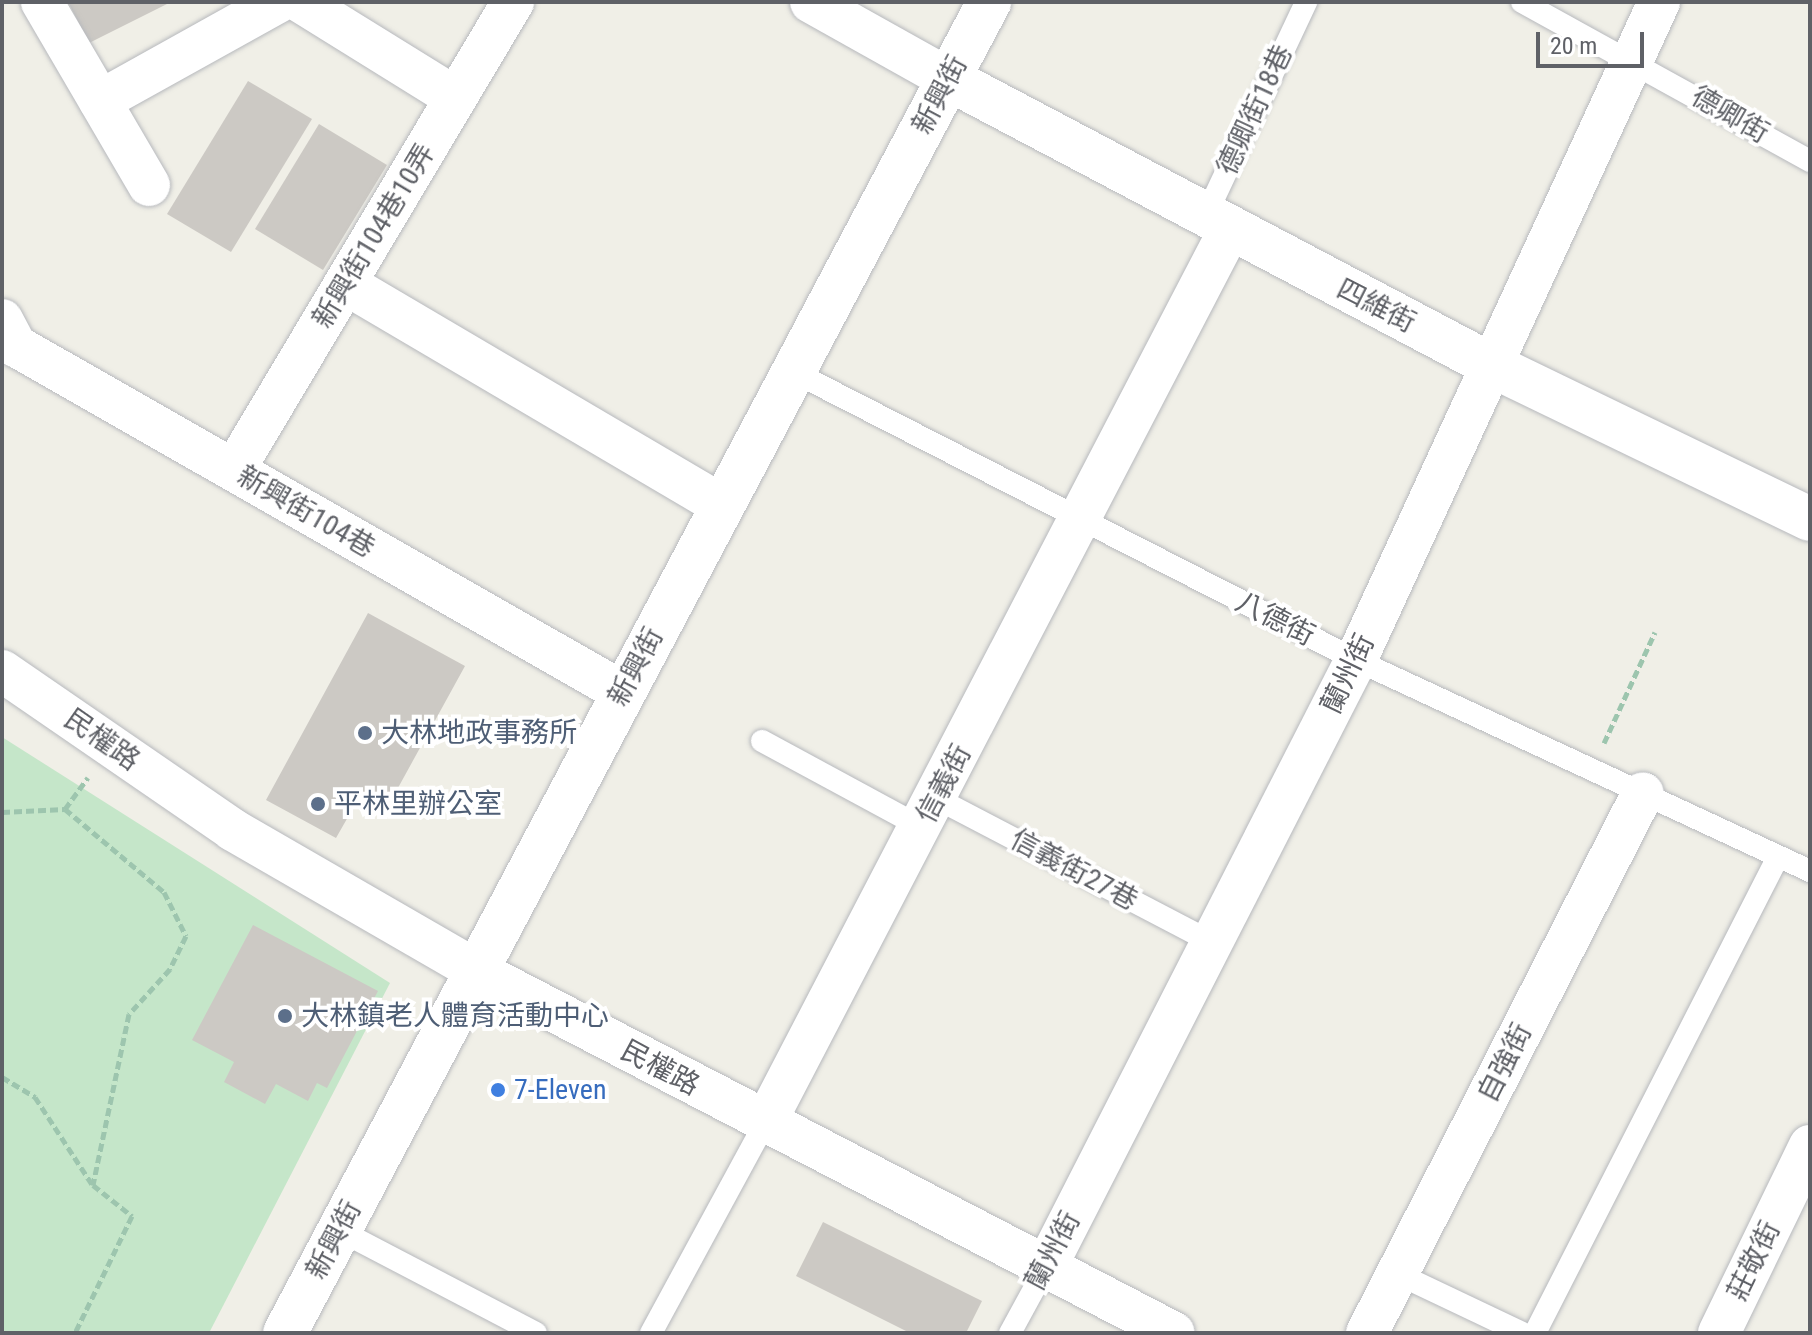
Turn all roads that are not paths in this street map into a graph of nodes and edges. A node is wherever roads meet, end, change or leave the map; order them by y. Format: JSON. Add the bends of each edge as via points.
{"nodes":[{"id":1,"x":42,"y":2,"type":"edge"},
{"id":2,"x":278,"y":2,"type":"edge"},
{"id":3,"x":301,"y":2,"type":"edge"},
{"id":4,"x":513,"y":2,"type":"edge"},
{"id":5,"x":811,"y":2,"type":"edge"},
{"id":6,"x":989,"y":2,"type":"edge"},
{"id":7,"x":1306,"y":2,"type":"edge"},
{"id":8,"x":1522,"y":2,"type":"edge"},
{"id":9,"x":1659,"y":2,"type":"edge"},
{"id":10,"x":1632,"y":59,"type":"junction"},
{"id":11,"x":949,"y":79,"type":"junction"},
{"id":12,"x":456,"y":98,"type":"junction"},
{"id":13,"x":100,"y":101,"type":"junction"},
{"id":14,"x":1810,"y":161,"type":"edge"},
{"id":15,"x":149,"y":185,"type":"dead end"},
{"id":16,"x":1217,"y":224,"type":"junction"},
{"id":17,"x":346,"y":284,"type":"junction"},
{"id":18,"x":2,"y":320,"type":"edge"},
{"id":19,"x":1489,"y":364,"type":"junction"},
{"id":20,"x":792,"y":371,"type":"junction"},
{"id":21,"x":234,"y":470,"type":"junction"},
{"id":22,"x":721,"y":505,"type":"junction"},
{"id":23,"x":1810,"y":519,"type":"edge"},
{"id":24,"x":1082,"y":522,"type":"junction"},
{"id":25,"x":1356,"y":660,"type":"junction"},
{"id":26,"x":2,"y":671,"type":"edge"},
{"id":27,"x":622,"y":692,"type":"junction"},
{"id":28,"x":762,"y":741,"type":"dead end"},
{"id":29,"x":1643,"y":793,"type":"junction"},
{"id":30,"x":928,"y":812,"type":"junction"},
{"id":31,"x":1778,"y":857,"type":"junction"},
{"id":32,"x":1810,"y":871,"type":"edge"},
{"id":33,"x":1211,"y":942,"type":"junction"},
{"id":34,"x":477,"y":971,"type":"junction"},
{"id":35,"x":765,"y":1123,"type":"junction"},
{"id":36,"x":1810,"y":1146,"type":"edge"},
{"id":37,"x":339,"y":1230,"type":"junction"},
{"id":38,"x":1046,"y":1267,"type":"junction"},
{"id":39,"x":1398,"y":1274,"type":"junction"},
{"id":40,"x":285,"y":1333,"type":"edge"},
{"id":41,"x":536,"y":1333,"type":"edge"},
{"id":42,"x":651,"y":1333,"type":"edge"},
{"id":43,"x":1010,"y":1333,"type":"edge"},
{"id":44,"x":1174,"y":1333,"type":"edge"},
{"id":45,"x":1367,"y":1333,"type":"edge"},
{"id":46,"x":1522,"y":1333,"type":"edge"},
{"id":47,"x":1535,"y":1333,"type":"edge"},
{"id":48,"x":1719,"y":1333,"type":"edge"}],
"edges":[{"from":1,"to":13,"type":"street"},
{"from":2,"to":13,"type":"street"},
{"from":3,"to":12,"type":"street"},
{"from":4,"to":12,"type":"street","name":"新興街104巷10弄"},
{"from":5,"to":11,"type":"street"},
{"from":6,"to":11,"type":"main road","name":"新興街"},
{"from":7,"to":16,"type":"lane","name":"德卿街18巷"},
{"from":8,"to":10,"type":"lane","name":"德卿街"},
{"from":9,"to":10,"type":"street","name":"蘭州街"},
{"from":10,"to":14,"type":"lane","name":"德卿街"},
{"from":10,"to":19,"type":"street","name":"蘭州街"},
{"from":11,"to":16,"type":"main road","name":"四維街"},
{"from":11,"to":20,"type":"main road","name":"新興街"},
{"from":12,"to":17,"type":"street","name":"新興街104巷10弄"},
{"from":13,"to":15,"type":"street"},
{"from":16,"to":19,"type":"main road","name":"四維街"},
{"from":16,"to":24,"type":"street","name":"信義街"},
{"from":17,"to":21,"type":"street","name":"新興街104巷10弄"},
{"from":17,"to":22,"type":"street"},
{"from":18,"to":21,"type":"street","name":"新興街104巷","via":[[16,346]]},
{"from":19,"to":23,"type":"main road","name":"四維街"},
{"from":19,"to":25,"type":"street","name":"蘭州街"},
{"from":20,"to":22,"type":"main road","name":"新興街"},
{"from":20,"to":24,"type":"lane","name":"八德街"},
{"from":21,"to":27,"type":"street","name":"新興街104巷"},
{"from":22,"to":27,"type":"main road","name":"新興街"},
{"from":24,"to":25,"type":"lane","name":"八德街"},
{"from":24,"to":30,"type":"street","name":"信義街"},
{"from":25,"to":29,"type":"lane","name":"八德街"},
{"from":25,"to":33,"type":"street","name":"蘭州街"},
{"from":26,"to":34,"type":"street","name":"民權路","via":[[233,830]]},
{"from":27,"to":34,"type":"main road","name":"新興街"},
{"from":28,"to":30,"type":"lane","name":"信義街27巷"},
{"from":29,"to":31,"type":"lane","name":"八德街"},
{"from":29,"to":39,"type":"street","name":"自強街"},
{"from":30,"to":33,"type":"lane","name":"信義街27巷"},
{"from":30,"to":35,"type":"street","name":"信義街"},
{"from":31,"to":32,"type":"lane","name":"八德街"},
{"from":31,"to":47,"type":"lane"},
{"from":33,"to":38,"type":"street","name":"蘭州街"},
{"from":34,"to":35,"type":"street","name":"民權路"},
{"from":34,"to":37,"type":"main road","name":"新興街"},
{"from":35,"to":38,"type":"street","name":"民權路"},
{"from":35,"to":42,"type":"lane","name":"信義街"},
{"from":36,"to":48,"type":"street","name":"莊敬街"},
{"from":37,"to":40,"type":"main road","name":"新興街"},
{"from":37,"to":41,"type":"lane"},
{"from":38,"to":43,"type":"lane","name":"蘭州街"},
{"from":38,"to":44,"type":"street","name":"民權路"},
{"from":39,"to":45,"type":"street","name":"自強街"},
{"from":39,"to":46,"type":"lane"}]}
